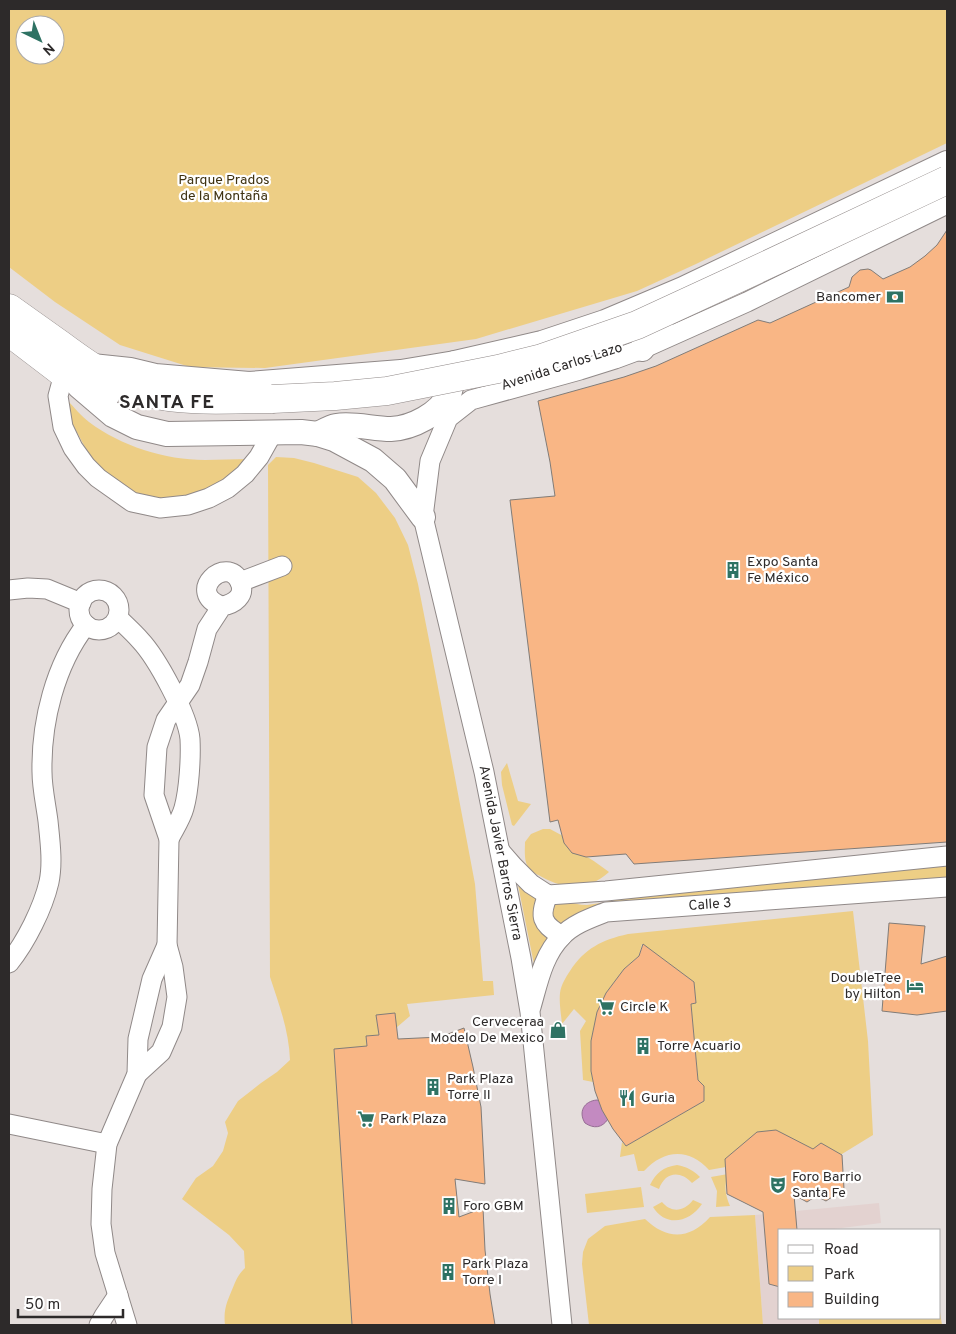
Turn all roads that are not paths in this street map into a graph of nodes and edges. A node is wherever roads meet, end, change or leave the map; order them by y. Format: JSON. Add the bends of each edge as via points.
{"nodes":[{"id":1,"x":947,"y":163,"type":"edge"},
{"id":2,"x":947,"y":180,"type":"edge"},
{"id":3,"x":947,"y":198,"type":"edge"},
{"id":4,"x":947,"y":204,"type":"edge"},
{"id":5,"x":683,"y":289,"type":"junction"},
{"id":6,"x":9,"y":308,"type":"edge"},
{"id":7,"x":9,"y":332,"type":"edge"},
{"id":8,"x":642,"y":348,"type":"junction"},
{"id":9,"x":454,"y":363,"type":"junction"},
{"id":10,"x":76,"y":369,"type":"junction"},
{"id":11,"x":471,"y":400,"type":"joint"},
{"id":12,"x":273,"y":416,"type":"junction"},
{"id":13,"x":318,"y":434,"type":"junction"},
{"id":14,"x":423,"y":517,"type":"junction"},
{"id":15,"x":282,"y":566,"type":"dead end"},
{"id":16,"x":240,"y":582,"type":"junction"},
{"id":17,"x":9,"y":590,"type":"edge"},
{"id":18,"x":81,"y":603,"type":"junction"},
{"id":19,"x":222,"y":606,"type":"junction"},
{"id":20,"x":118,"y":618,"type":"junction"},
{"id":21,"x":86,"y":626,"type":"junction"},
{"id":22,"x":178,"y":703,"type":"junction"},
{"id":23,"x":169,"y":839,"type":"junction"},
{"id":24,"x":499,"y":851,"type":"junction"},
{"id":25,"x":947,"y":856,"type":"edge"},
{"id":26,"x":947,"y":888,"type":"edge"},
{"id":27,"x":548,"y":895,"type":"junction"},
{"id":28,"x":562,"y":936,"type":"junction"},
{"id":29,"x":167,"y":944,"type":"junction"},
{"id":30,"x":9,"y":963,"type":"edge"},
{"id":31,"x":530,"y":1012,"type":"junction"},
{"id":32,"x":138,"y":1074,"type":"junction"},
{"id":33,"x":9,"y":1124,"type":"edge"},
{"id":34,"x":107,"y":1144,"type":"junction"},
{"id":35,"x":118,"y":1295,"type":"junction"},
{"id":36,"x":99,"y":1325,"type":"edge"},
{"id":37,"x":127,"y":1325,"type":"edge"},
{"id":38,"x":562,"y":1325,"type":"edge"}],
"edges":[{"from":1,"to":5,"type":"main road","name":"Avenida Carlos Lazo"},
{"from":2,"to":12,"type":"highway","name":"Avenida Carlos Lazo","bridge":true,"via":[[637,325],[542,358],[387,391],[335,396]]},
{"from":3,"to":12,"type":"highway","name":"Avenida Carlos Lazo","via":[[648,338],[548,374],[500,387],[391,407]]},
{"from":4,"to":8,"type":"street","name":"Avenida Carlos Lazo","via":[[747,302]]},
{"from":5,"to":8,"type":"main road"},
{"from":5,"to":9,"type":"main road","name":"Avenida Carlos Lazo","via":[[605,322],[542,343]]},
{"from":6,"to":10,"type":"highway","name":"Avenida Carlos Lazo"},
{"from":7,"to":10,"type":"highway","name":"Avenida Carlos Lazo"},
{"from":8,"to":11,"type":"street","name":"Avenida Carlos Lazo","via":[[580,370]]},
{"from":9,"to":10,"type":"main road","name":"Avenida Carlos Lazo","via":[[401,372],[249,384],[155,376],[130,370]]},
{"from":9,"to":13,"type":"main road","via":[[452,386],[446,399],[419,422],[390,429],[338,426]]},
{"from":10,"to":12,"type":"highway","name":"Avenida Carlos Lazo","via":[[160,396]]},
{"from":10,"to":12,"type":"main road","name":"Avenida Carlos Lazo","via":[[112,415],[137,427],[167,434]]},
{"from":10,"to":12,"type":"street","via":[[58,396],[63,428],[86,466],[132,502],[160,508],[188,505],[228,488],[246,474],[259,457]]},
{"from":11,"to":14,"type":"street","name":"Avenida Javier Barros Sierra","via":[[448,418],[430,461]]},
{"from":12,"to":13,"type":"main road","name":"Avenida Carlos Lazo","via":[[301,432]]},
{"from":13,"to":14,"type":"main road","name":"Avenida Carlos Lazo","via":[[341,442],[373,460],[396,478]]},
{"from":14,"to":24,"type":"street","name":"Avenida Javier Barros Sierra","via":[[484,772]]},
{"from":15,"to":16,"type":"street"},
{"from":16,"to":19,"type":"street","via":[[239,598]]},
{"from":16,"to":19,"type":"street","via":[[234,575],[224,572],[210,580],[208,595]]},
{"from":17,"to":18,"type":"street","via":[[47,589]]},
{"from":18,"to":20,"type":"street","via":[[92,592],[108,592],[118,603]]},
{"from":18,"to":21,"type":"street","via":[[79,611]]},
{"from":19,"to":22,"type":"street","via":[[207,629],[190,685]]},
{"from":20,"to":21,"type":"street","via":[[108,629]]},
{"from":20,"to":22,"type":"street","via":[[156,661]]},
{"from":21,"to":30,"type":"street","via":[[65,658],[50,703],[43,739],[49,881],[43,903],[20,950]]},
{"from":22,"to":23,"type":"street","via":[[190,738],[189,776],[184,809]]},
{"from":22,"to":23,"type":"street","via":[[166,720],[158,746],[154,795]]},
{"from":23,"to":29,"type":"street"},
{"from":24,"to":27,"type":"street","via":[[525,878]]},
{"from":24,"to":31,"type":"street","name":"Avenida Javier Barros Sierra"},
{"from":25,"to":27,"type":"street","name":"Calle 3"},
{"from":26,"to":28,"type":"street","name":"Calle 3","via":[[606,912],[574,926]]},
{"from":27,"to":28,"type":"street","via":[[543,919],[547,926]]},
{"from":28,"to":31,"type":"street","name":"Calle 3","via":[[543,967]]},
{"from":29,"to":32,"type":"street","via":[[152,979],[138,1039]]},
{"from":29,"to":32,"type":"street","via":[[177,997],[172,1027],[161,1052]]},
{"from":31,"to":38,"type":"street","name":"Avenida Javier Barros Sierra"},
{"from":32,"to":34,"type":"street"},
{"from":33,"to":34,"type":"street"},
{"from":34,"to":35,"type":"street","via":[[101,1224],[105,1253]]},
{"from":35,"to":36,"type":"street"},
{"from":35,"to":37,"type":"street"}]}
